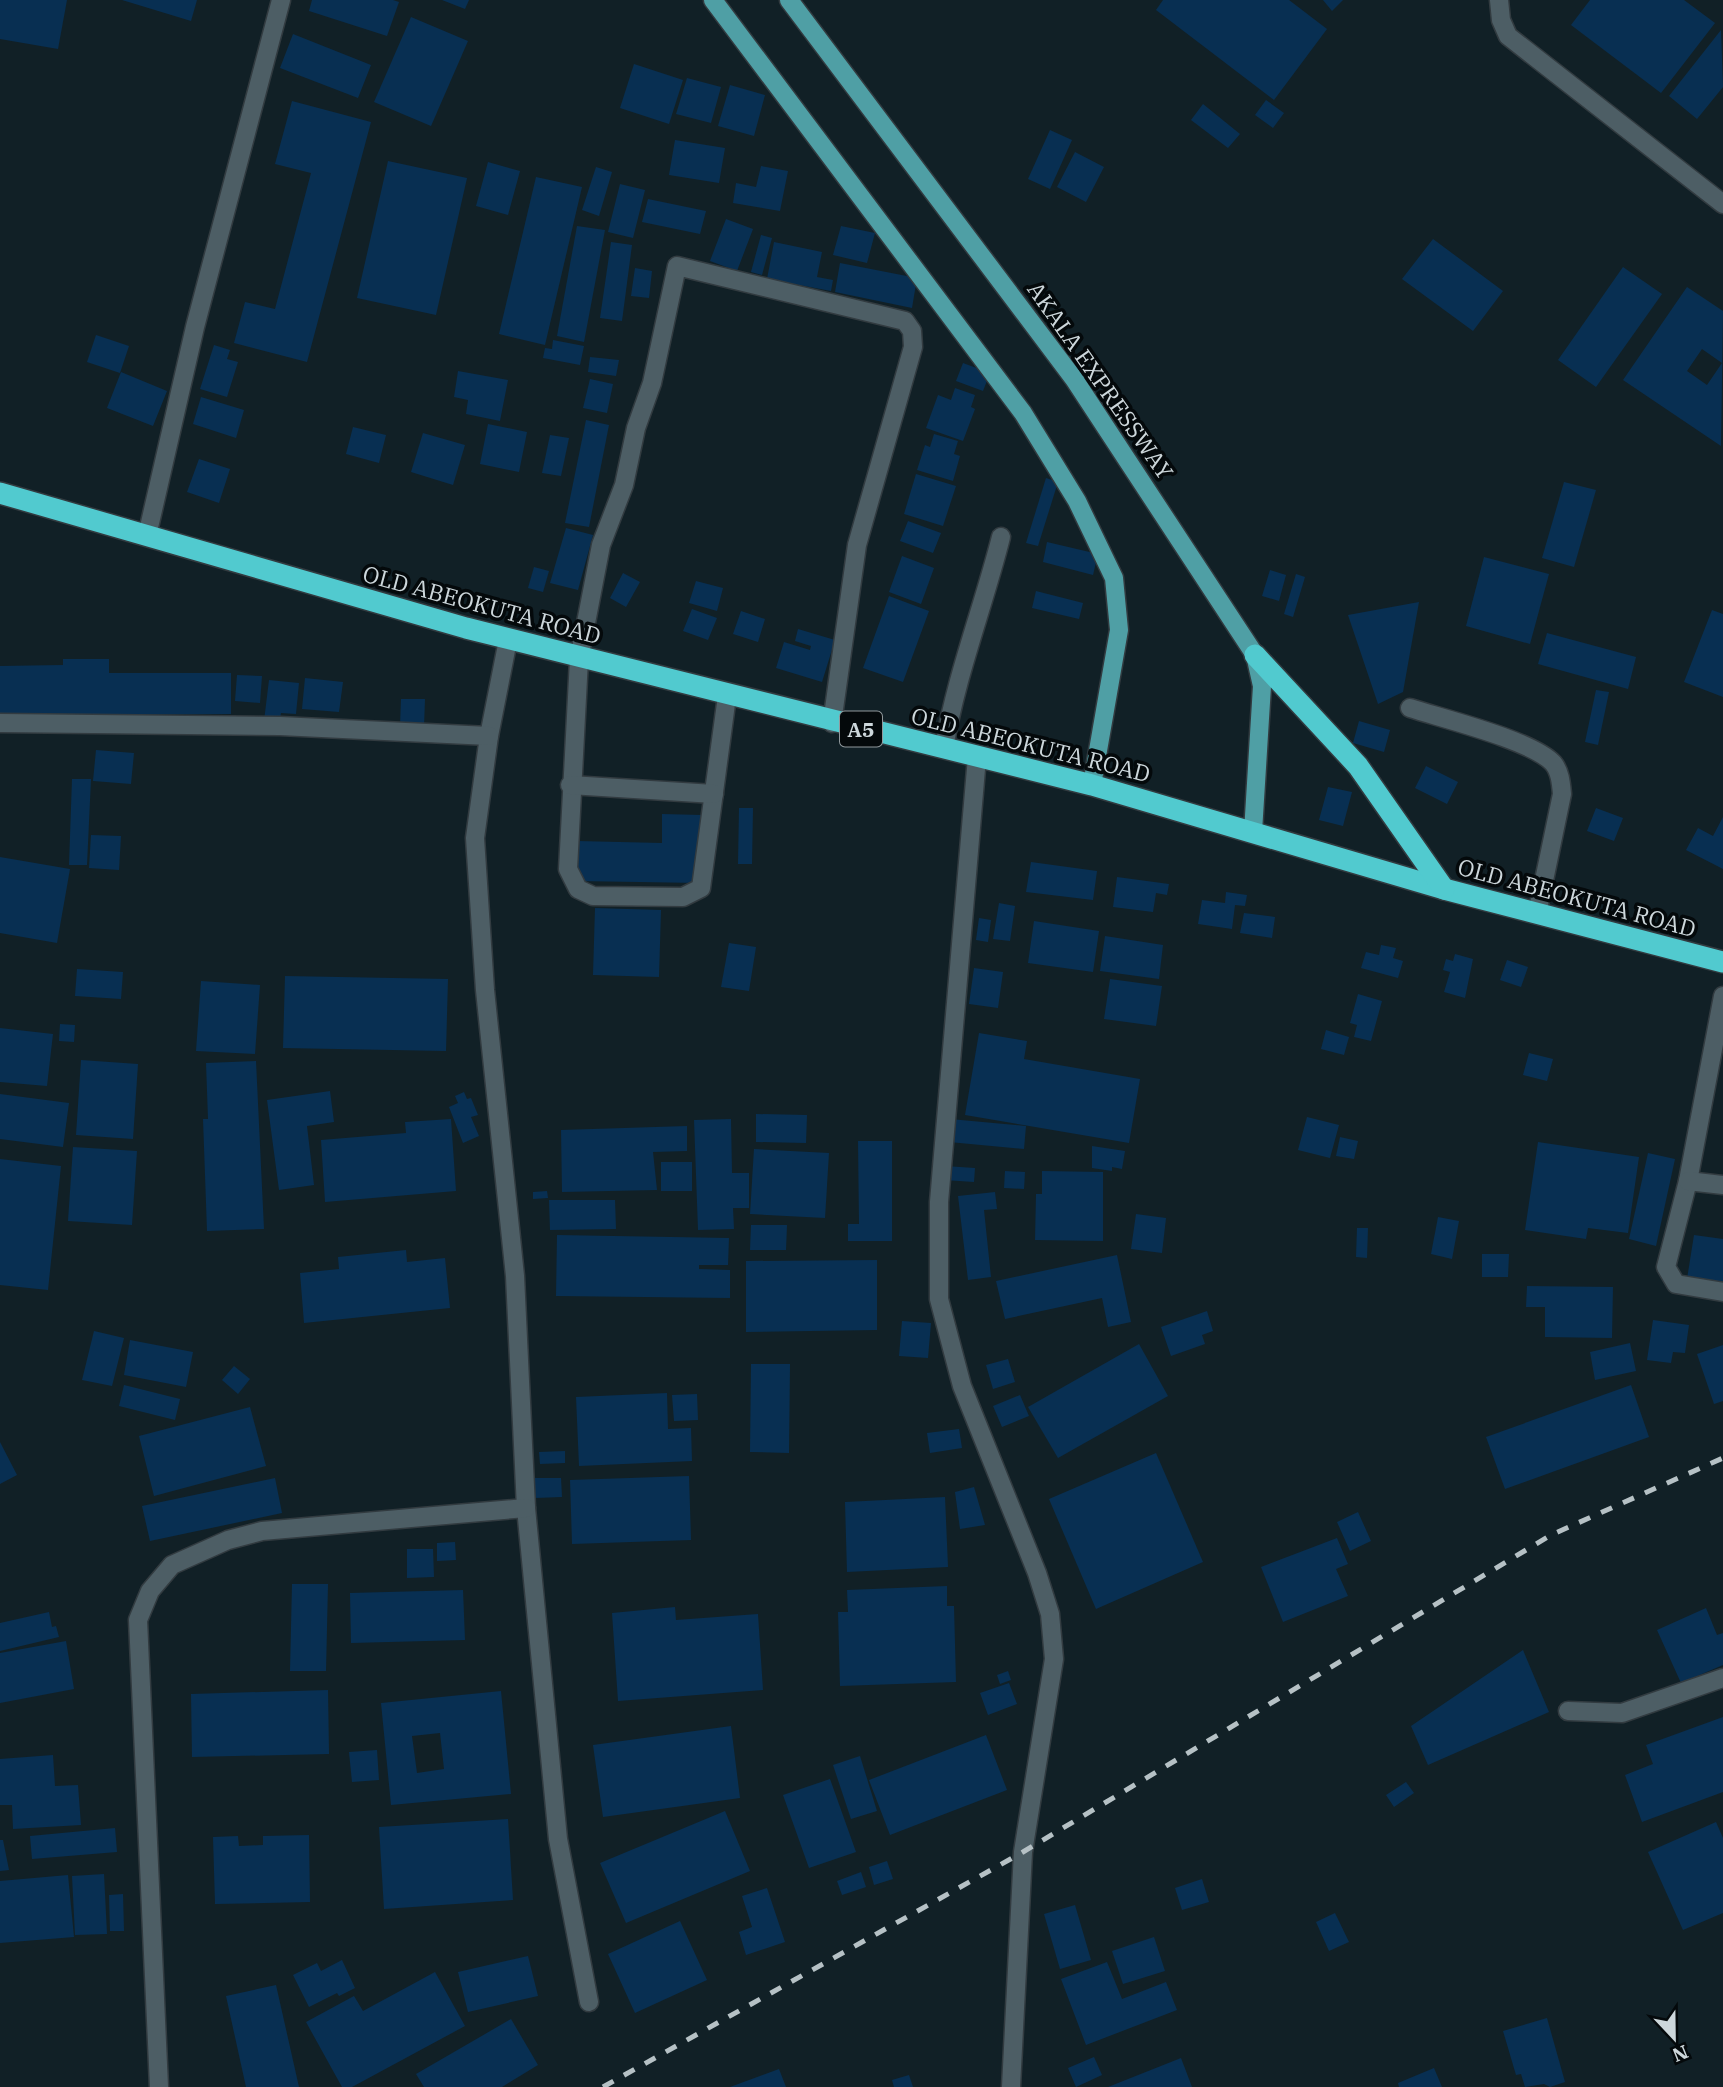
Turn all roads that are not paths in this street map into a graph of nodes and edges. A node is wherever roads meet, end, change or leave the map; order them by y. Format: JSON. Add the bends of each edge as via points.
{"nodes":[{"id":1,"x":281,"y":0,"type":"edge"},
{"id":2,"x":713,"y":0,"type":"edge"},
{"id":3,"x":789,"y":0,"type":"edge"},
{"id":4,"x":1499,"y":0,"type":"edge"},
{"id":5,"x":1723,"y":204,"type":"edge"},
{"id":6,"x":0,"y":493,"type":"edge"},
{"id":7,"x":147,"y":536,"type":"junction"},
{"id":8,"x":1001,"y":537,"type":"dead end"},
{"id":9,"x":508,"y":640,"type":"junction"},
{"id":10,"x":1255,"y":655,"type":"junction"},
{"id":11,"x":579,"y":659,"type":"junction"},
{"id":12,"x":727,"y":696,"type":"junction"},
{"id":13,"x":1410,"y":708,"type":"dead end"},
{"id":14,"x":0,"y":723,"type":"edge"},
{"id":15,"x":832,"y":723,"type":"junction"},
{"id":16,"x":489,"y":736,"type":"junction"},
{"id":17,"x":944,"y":748,"type":"junction"},
{"id":18,"x":977,"y":757,"type":"junction"},
{"id":19,"x":570,"y":785,"type":"junction"},
{"id":20,"x":1093,"y":785,"type":"junction"},
{"id":21,"x":714,"y":793,"type":"junction"},
{"id":22,"x":1253,"y":832,"type":"junction"},
{"id":23,"x":1444,"y":889,"type":"junction"},
{"id":24,"x":1537,"y":914,"type":"junction"},
{"id":25,"x":1723,"y":962,"type":"edge"},
{"id":26,"x":1723,"y":996,"type":"edge"},
{"id":27,"x":1719,"y":1047,"type":"edge"},
{"id":28,"x":1688,"y":1181,"type":"junction"},
{"id":29,"x":1723,"y":1185,"type":"edge"},
{"id":30,"x":1723,"y":1292,"type":"edge"},
{"id":31,"x":526,"y":1508,"type":"junction"},
{"id":32,"x":1723,"y":1678,"type":"edge"},
{"id":33,"x":1569,"y":1711,"type":"dead end"},
{"id":34,"x":589,"y":2002,"type":"dead end"},
{"id":35,"x":159,"y":2087,"type":"edge"},
{"id":36,"x":1011,"y":2087,"type":"edge"}],
"edges":[{"from":1,"to":7,"type":"street","via":[[195,327]]},
{"from":2,"to":20,"type":"main road","via":[[1023,413],[1077,501],[1114,578],[1119,630]]},
{"from":3,"to":10,"type":"main road","name":"AKALA EXPRESSWAY","via":[[1074,379]]},
{"from":4,"to":5,"type":"street","via":[[1508,36]]},
{"from":6,"to":7,"type":"highway","name":"OLD ABEOKUTA ROAD","number":"A5"},
{"from":7,"to":9,"type":"highway","name":"OLD ABEOKUTA ROAD","number":"A5"},
{"from":8,"to":17,"type":"street","via":[[958,680]]},
{"from":9,"to":11,"type":"highway","name":"OLD ABEOKUTA ROAD","number":"A5"},
{"from":9,"to":16,"type":"street"},
{"from":10,"to":22,"type":"main road","name":"AKALA EXPRESSWAY","via":[[1262,686]]},
{"from":10,"to":23,"type":"highway","via":[[1358,766]]},
{"from":11,"to":12,"type":"highway","name":"OLD ABEOKUTA ROAD","number":"A5"},
{"from":11,"to":15,"type":"street","via":[[601,545],[624,485],[636,428],[652,383],[677,266],[905,321],[912,331],[913,347],[858,545]]},
{"from":11,"to":19,"type":"street"},
{"from":12,"to":15,"type":"highway","name":"OLD ABEOKUTA ROAD","number":"A5"},
{"from":12,"to":21,"type":"street"},
{"from":13,"to":24,"type":"street","via":[[1534,749],[1554,764],[1562,794]]},
{"from":14,"to":16,"type":"street","via":[[280,726]]},
{"from":15,"to":17,"type":"highway","name":"OLD ABEOKUTA ROAD","number":"A5"},
{"from":16,"to":31,"type":"street","via":[[475,838],[485,990],[515,1276]]},
{"from":17,"to":18,"type":"highway","name":"OLD ABEOKUTA ROAD","number":"A5"},
{"from":18,"to":20,"type":"highway","name":"OLD ABEOKUTA ROAD","number":"A5"},
{"from":18,"to":36,"type":"street","via":[[939,1202],[939,1299],[962,1386],[1037,1573],[1050,1614],[1054,1659],[1023,1852]]},
{"from":19,"to":21,"type":"street"},
{"from":19,"to":21,"type":"street","via":[[568,869],[578,889],[593,896],[683,897],[701,888]]},
{"from":20,"to":22,"type":"highway","name":"OLD ABEOKUTA ROAD","number":"A5"},
{"from":22,"to":23,"type":"highway","name":"OLD ABEOKUTA ROAD","number":"A5"},
{"from":23,"to":24,"type":"highway","name":"OLD ABEOKUTA ROAD","number":"A5"},
{"from":24,"to":25,"type":"highway","name":"OLD ABEOKUTA ROAD","number":"A5"},
{"from":26,"to":27,"type":"street"},
{"from":27,"to":28,"type":"street"},
{"from":28,"to":29,"type":"street"},
{"from":28,"to":30,"type":"street","via":[[1666,1267],[1676,1284]]},
{"from":31,"to":34,"type":"street","via":[[558,1839]]},
{"from":31,"to":35,"type":"street","via":[[262,1531],[207,1547],[172,1565],[150,1591],[138,1620]]},
{"from":32,"to":33,"type":"street","via":[[1622,1713]]}]}
